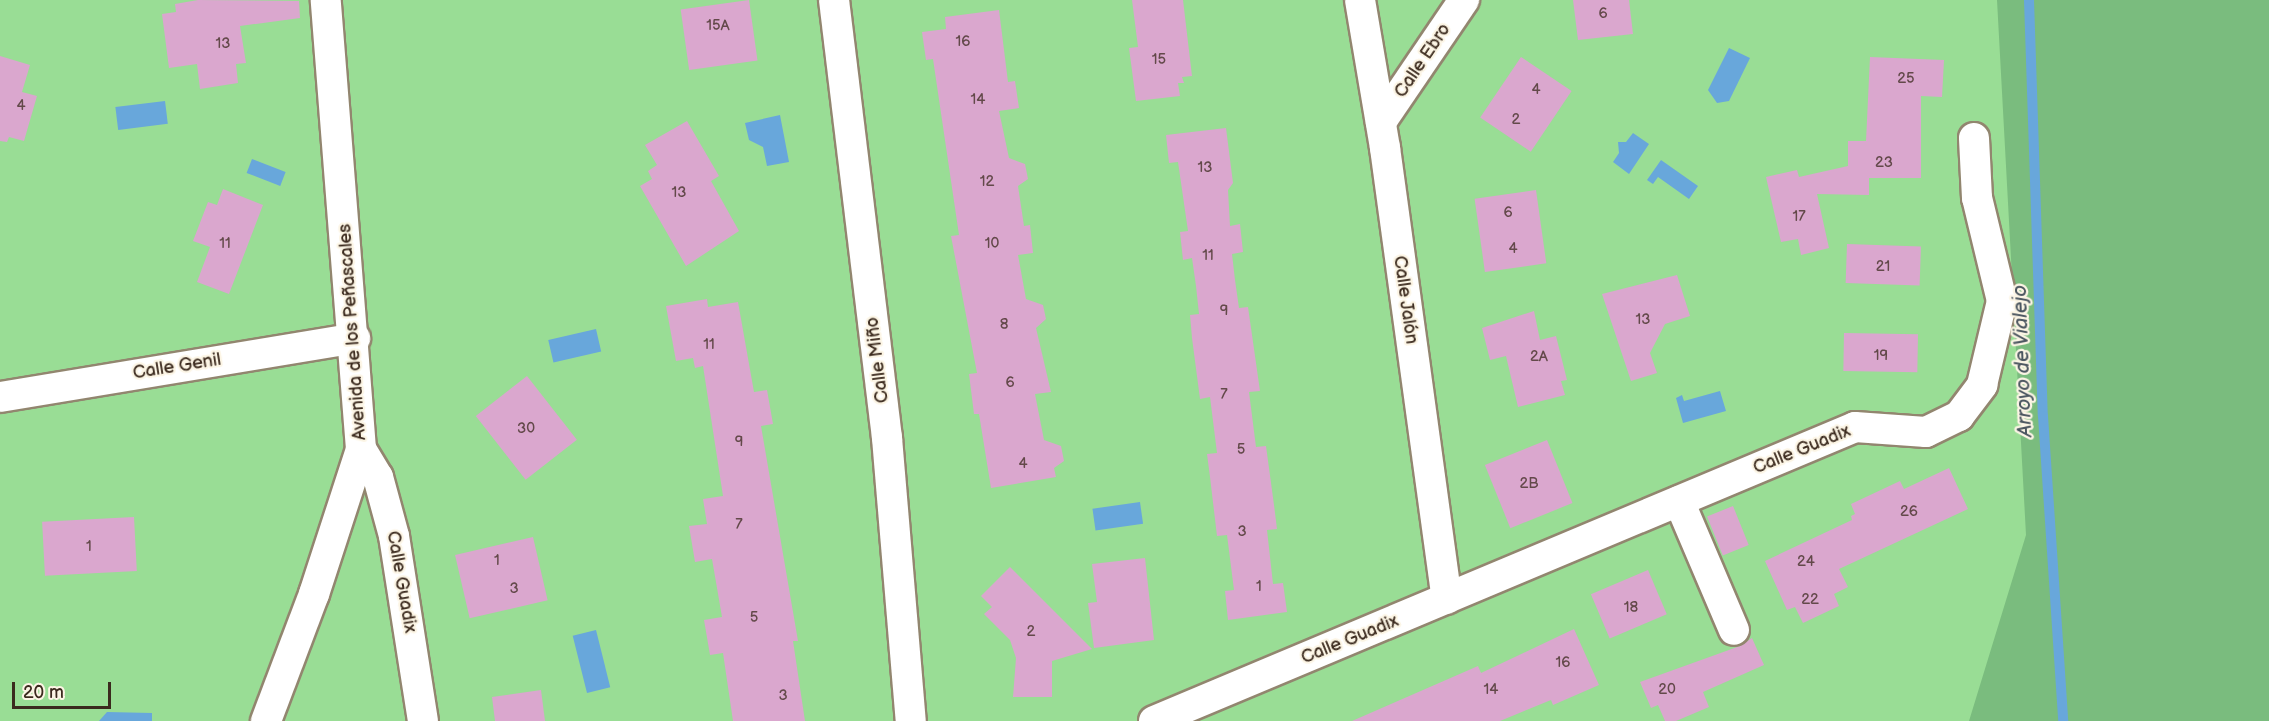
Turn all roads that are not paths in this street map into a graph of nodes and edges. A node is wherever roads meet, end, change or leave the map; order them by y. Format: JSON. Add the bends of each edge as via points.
{"nodes":[{"id":1,"x":326,"y":0,"type":"edge"},
{"id":2,"x":834,"y":0,"type":"edge"},
{"id":3,"x":1360,"y":0,"type":"edge"},
{"id":4,"x":1464,"y":0,"type":"edge"},
{"id":5,"x":1382,"y":122,"type":"junction"},
{"id":6,"x":1974,"y":138,"type":"dead end"},
{"id":7,"x":355,"y":338,"type":"junction"},
{"id":8,"x":0,"y":397,"type":"edge"},
{"id":9,"x":361,"y":449,"type":"junction"},
{"id":10,"x":1679,"y":501,"type":"junction"},
{"id":11,"x":1447,"y":599,"type":"junction"},
{"id":12,"x":1734,"y":630,"type":"dead end"},
{"id":13,"x":266,"y":721,"type":"edge"},
{"id":14,"x":423,"y":721,"type":"edge"},
{"id":15,"x":911,"y":721,"type":"edge"},
{"id":16,"x":1154,"y":721,"type":"edge"}],
"edges":[{"from":1,"to":7,"type":"street","name":"Avenida de los Peñascales"},
{"from":2,"to":15,"type":"street","name":"Calle Miño","via":[[887,438]]},
{"from":3,"to":5,"type":"street","name":"Calle Jalón"},
{"from":4,"to":5,"type":"street","name":"Calle Ebro"},
{"from":5,"to":11,"type":"street","name":"Calle Jalón"},
{"from":6,"to":10,"type":"street","name":"Calle Guadix","via":[[1977,198],[2002,301],[1982,385],[1959,417],[1926,432],[1855,427]]},
{"from":7,"to":8,"type":"street","name":"Calle Genil"},
{"from":7,"to":9,"type":"street","name":"Avenida de los Peñascales"},
{"from":9,"to":13,"type":"street","name":"Avenida de los Peñascales","via":[[314,594]]},
{"from":9,"to":14,"type":"street","name":"Calle Guadix","via":[[378,477],[394,536]]},
{"from":10,"to":11,"type":"street","name":"Calle Guadix"},
{"from":10,"to":12,"type":"street"},
{"from":11,"to":16,"type":"street","name":"Calle Guadix"}]}
